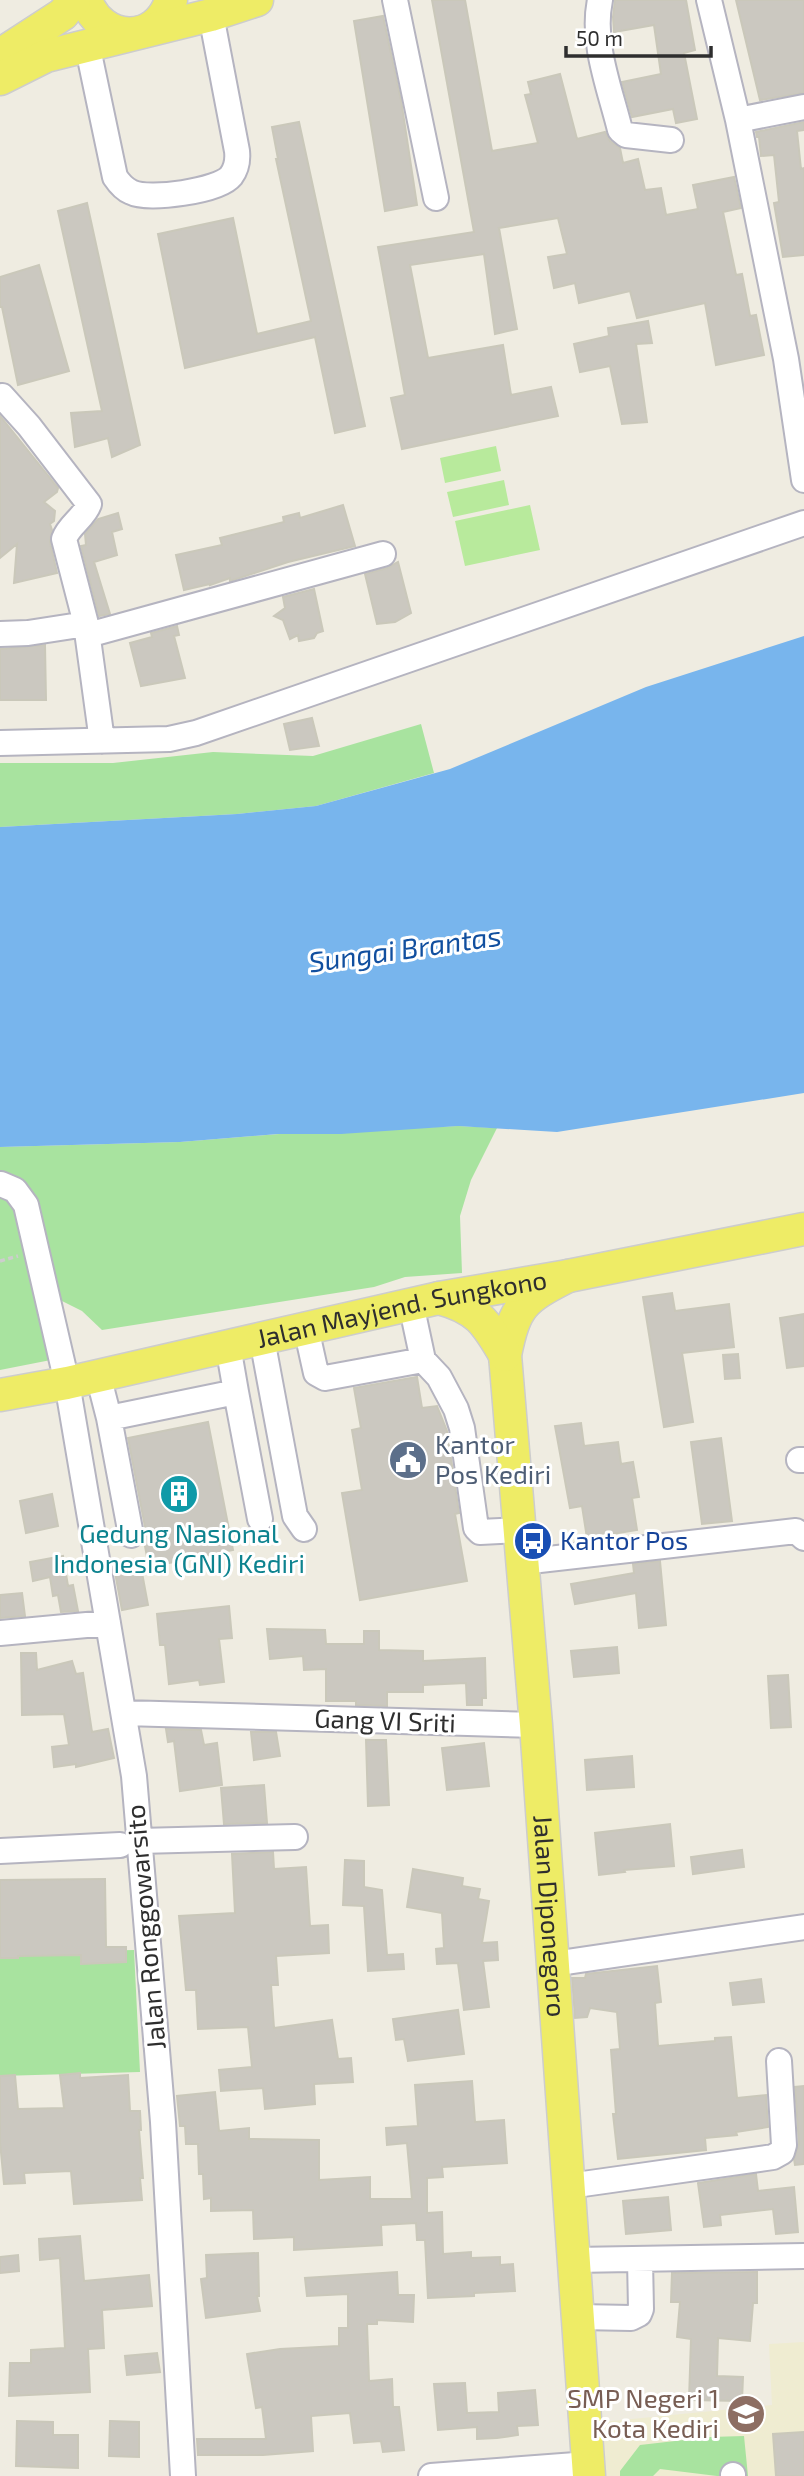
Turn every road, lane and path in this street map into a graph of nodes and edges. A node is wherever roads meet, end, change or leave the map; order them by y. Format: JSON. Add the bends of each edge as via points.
{"nodes":[{"id":1,"x":74,"y":0,"type":"edge"},
{"id":2,"x":86,"y":0,"type":"edge"},
{"id":3,"x":171,"y":0,"type":"edge"},
{"id":4,"x":257,"y":0,"type":"edge"},
{"id":5,"x":395,"y":0,"type":"edge"},
{"id":6,"x":600,"y":0,"type":"edge"},
{"id":7,"x":709,"y":0,"type":"edge"},
{"id":8,"x":211,"y":15,"type":"junction"},
{"id":9,"x":139,"y":33,"type":"junction"},
{"id":10,"x":87,"y":44,"type":"junction"},
{"id":11,"x":0,"y":55,"type":"edge"},
{"id":12,"x":0,"y":79,"type":"edge"},
{"id":13,"x":804,"y":107,"type":"edge"},
{"id":14,"x":738,"y":120,"type":"junction"},
{"id":15,"x":671,"y":140,"type":"dead end"},
{"id":16,"x":436,"y":198,"type":"dead end"},
{"id":17,"x":795,"y":358,"type":"edge"},
{"id":18,"x":1,"y":392,"type":"edge"},
{"id":19,"x":802,"y":473,"type":"edge"},
{"id":20,"x":804,"y":523,"type":"edge"},
{"id":21,"x":383,"y":554,"type":"dead end"},
{"id":22,"x":87,"y":629,"type":"junction"},
{"id":23,"x":0,"y":634,"type":"edge"},
{"id":24,"x":102,"y":741,"type":"junction"},
{"id":25,"x":0,"y":743,"type":"edge"},
{"id":26,"x":2,"y":1184,"type":"edge"},
{"id":27,"x":804,"y":1229,"type":"edge"},
{"id":28,"x":568,"y":1276,"type":"junction"},
{"id":29,"x":425,"y":1301,"type":"junction"},
{"id":30,"x":306,"y":1328,"type":"junction"},
{"id":31,"x":262,"y":1339,"type":"junction"},
{"id":32,"x":228,"y":1346,"type":"junction"},
{"id":33,"x":505,"y":1355,"type":"junction"},
{"id":34,"x":423,"y":1360,"type":"junction"},
{"id":35,"x":98,"y":1376,"type":"junction"},
{"id":36,"x":67,"y":1382,"type":"junction"},
{"id":37,"x":236,"y":1392,"type":"junction"},
{"id":38,"x":0,"y":1395,"type":"edge"},
{"id":39,"x":109,"y":1418,"type":"junction"},
{"id":40,"x":260,"y":1519,"type":"dead end"},
{"id":41,"x":304,"y":1529,"type":"dead end"},
{"id":42,"x":519,"y":1530,"type":"junction"},
{"id":43,"x":131,"y":1535,"type":"dead end"},
{"id":44,"x":804,"y":1538,"type":"edge"},
{"id":45,"x":522,"y":1562,"type":"junction"},
{"id":46,"x":108,"y":1623,"type":"junction"},
{"id":47,"x":0,"y":1633,"type":"edge"},
{"id":48,"x":124,"y":1713,"type":"junction"},
{"id":49,"x":536,"y":1725,"type":"junction"},
{"id":50,"x":295,"y":1838,"type":"dead end"},
{"id":51,"x":134,"y":1840,"type":"junction"},
{"id":52,"x":0,"y":1852,"type":"edge"},
{"id":53,"x":804,"y":1927,"type":"edge"},
{"id":54,"x":553,"y":1964,"type":"junction"},
{"id":55,"x":779,"y":2061,"type":"dead end"},
{"id":56,"x":569,"y":2186,"type":"junction"},
{"id":57,"x":804,"y":2256,"type":"edge"},
{"id":58,"x":574,"y":2260,"type":"junction"},
{"id":59,"x":640,"y":2260,"type":"junction"},
{"id":60,"x":579,"y":2317,"type":"junction"},
{"id":61,"x":589,"y":2470,"type":"edge"},
{"id":62,"x":183,"y":2476,"type":"edge"},
{"id":63,"x":431,"y":2476,"type":"edge"}],
"edges":[{"from":1,"to":11,"type":"main road","via":[[63,14]]},
{"from":2,"to":9,"type":"main road","via":[[105,27]]},
{"from":3,"to":9,"type":"main road","via":[[158,22]]},
{"from":4,"to":8,"type":"main road"},
{"from":5,"to":16,"type":"street"},
{"from":6,"to":15,"type":"street","via":[[597,38],[620,130],[626,135]]},
{"from":7,"to":14,"type":"street"},
{"from":8,"to":9,"type":"main road"},
{"from":8,"to":10,"type":"street","via":[[238,164],[225,182],[172,196],[131,193],[115,177]]},
{"from":9,"to":10,"type":"main road"},
{"from":10,"to":12,"type":"main road","via":[[46,56]]},
{"from":13,"to":14,"type":"street"},
{"from":14,"to":17,"type":"street"},
{"from":17,"to":19,"type":"street"},
{"from":18,"to":22,"type":"street","via":[[89,504],[64,539]]},
{"from":20,"to":24,"type":"street","via":[[196,733],[169,739]]},
{"from":21,"to":22,"type":"street"},
{"from":22,"to":23,"type":"street"},
{"from":22,"to":24,"type":"street"},
{"from":24,"to":25,"type":"street"},
{"from":26,"to":36,"type":"street","name":"Jalan Ronggowarsito","via":[[15,1190],[26,1205]]},
{"from":27,"to":28,"type":"main road","name":"Jalan Mayjend. Sungkono"},
{"from":28,"to":29,"type":"main road","name":"Jalan Mayjend. Sungkono"},
{"from":28,"to":33,"type":"main road","name":"Jalan Diponegoro","via":[[535,1293],[520,1307]]},
{"from":29,"to":30,"type":"main road","name":"Jalan Mayjend. Sungkono"},
{"from":29,"to":33,"type":"main road","via":[[462,1304],[478,1316]]},
{"from":29,"to":34,"type":"street"},
{"from":30,"to":31,"type":"main road","name":"Jalan Mayjend. Sungkono"},
{"from":30,"to":34,"type":"street","via":[[316,1373],[325,1378]]},
{"from":31,"to":32,"type":"main road","name":"Jalan Mayjend. Sungkono"},
{"from":31,"to":41,"type":"street","via":[[295,1516]]},
{"from":32,"to":35,"type":"main road","name":"Jalan Mayjend. Sungkono"},
{"from":32,"to":37,"type":"street"},
{"from":33,"to":42,"type":"main road","name":"Jalan Diponegoro"},
{"from":34,"to":42,"type":"street","via":[[439,1377],[456,1409],[478,1531]]},
{"from":35,"to":36,"type":"main road","name":"Jalan Mayjend. Sungkono"},
{"from":35,"to":39,"type":"street"},
{"from":36,"to":38,"type":"main road","name":"Jalan Mayjend. Sungkono"},
{"from":36,"to":46,"type":"street","name":"Jalan Ronggowarsito"},
{"from":37,"to":39,"type":"street"},
{"from":37,"to":40,"type":"street"},
{"from":39,"to":43,"type":"street"},
{"from":42,"to":45,"type":"main road","name":"Jalan Diponegoro"},
{"from":44,"to":45,"type":"street","via":[[796,1531]]},
{"from":45,"to":49,"type":"main road","name":"Jalan Diponegoro"},
{"from":46,"to":47,"type":"street"},
{"from":46,"to":48,"type":"street","name":"Jalan Ronggowarsito"},
{"from":48,"to":49,"type":"street","name":"Gang VI Sriti"},
{"from":48,"to":51,"type":"street","name":"Jalan Ronggowarsito"},
{"from":49,"to":54,"type":"main road","name":"Jalan Diponegoro"},
{"from":50,"to":51,"type":"street"},
{"from":51,"to":52,"type":"street"},
{"from":51,"to":62,"type":"street","name":"Jalan Ronggowarsito","via":[[163,2122]]},
{"from":53,"to":54,"type":"street"},
{"from":54,"to":56,"type":"main road","name":"Jalan Diponegoro"},
{"from":55,"to":56,"type":"street","via":[[784,2145],[774,2157]]},
{"from":56,"to":58,"type":"main road","name":"Jalan Diponegoro"},
{"from":57,"to":59,"type":"street"},
{"from":58,"to":59,"type":"street"},
{"from":58,"to":60,"type":"main road","name":"Jalan Diponegoro"},
{"from":59,"to":60,"type":"street","via":[[639,2314],[631,2318]]},
{"from":60,"to":61,"type":"main road","name":"Jalan Diponegoro"},
{"from":61,"to":63,"type":"street"}]}
